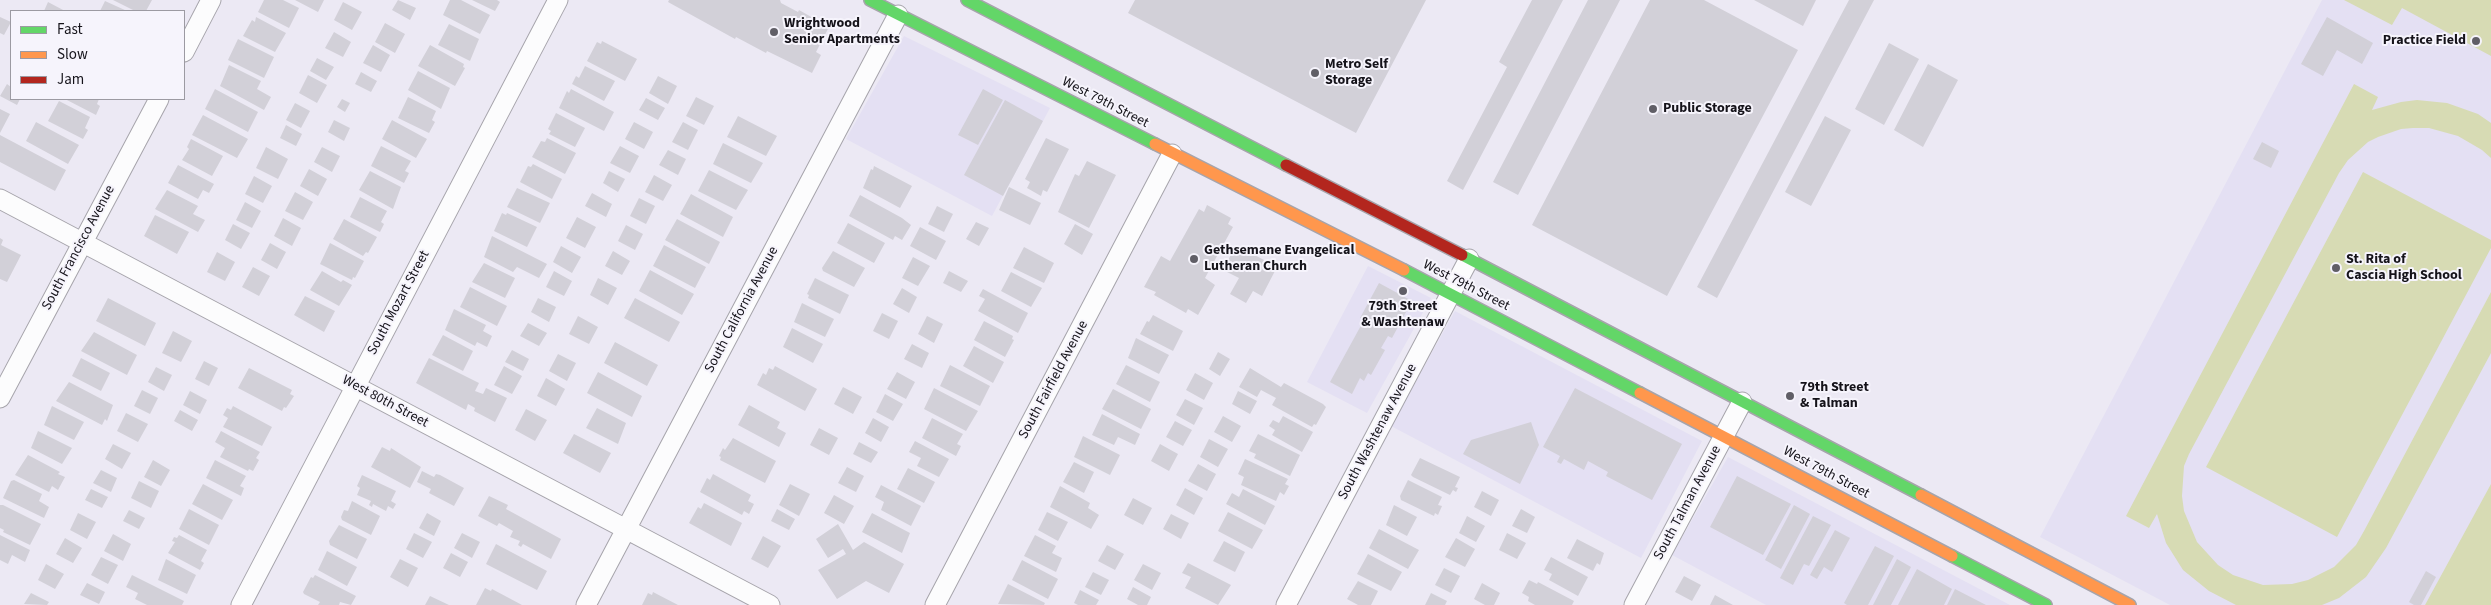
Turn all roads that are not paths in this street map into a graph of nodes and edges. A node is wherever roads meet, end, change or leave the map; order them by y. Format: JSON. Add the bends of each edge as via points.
{"nodes":[{"id":1,"x":211,"y":0,"type":"edge"},
{"id":2,"x":558,"y":0,"type":"edge"},
{"id":3,"x":870,"y":0,"type":"edge"},
{"id":4,"x":967,"y":0,"type":"edge"},
{"id":5,"x":898,"y":15,"type":"junction"},
{"id":6,"x":185,"y":50,"type":"edge"},
{"id":7,"x":158,"y":100,"type":"edge"},
{"id":8,"x":1172,"y":154,"type":"junction"},
{"id":9,"x":0,"y":199,"type":"edge"},
{"id":10,"x":83,"y":242,"type":"junction"},
{"id":11,"x":1469,"y":259,"type":"junction"},
{"id":12,"x":1451,"y":294,"type":"junction"},
{"id":13,"x":355,"y":386,"type":"junction"},
{"id":14,"x":0,"y":398,"type":"edge"},
{"id":15,"x":1742,"y":402,"type":"junction"},
{"id":16,"x":1724,"y":437,"type":"junction"},
{"id":17,"x":626,"y":529,"type":"junction"},
{"id":18,"x":241,"y":605,"type":"edge"},
{"id":19,"x":586,"y":605,"type":"edge"},
{"id":20,"x":770,"y":605,"type":"edge"},
{"id":21,"x":935,"y":605,"type":"edge"},
{"id":22,"x":1286,"y":605,"type":"edge"},
{"id":23,"x":1634,"y":605,"type":"edge"},
{"id":24,"x":2046,"y":605,"type":"edge"},
{"id":25,"x":2130,"y":605,"type":"edge"}],
"edges":[{"from":1,"to":6,"type":"street"},
{"from":2,"to":13,"type":"street","name":"South Mozart Street"},
{"from":3,"to":5,"type":"main road","name":"West 79th Street"},
{"from":4,"to":11,"type":"main road","name":"West 79th Street"},
{"from":5,"to":8,"type":"main road","name":"West 79th Street"},
{"from":5,"to":17,"type":"street","name":"South California Avenue"},
{"from":7,"to":10,"type":"street","name":"South Francisco Avenue"},
{"from":8,"to":12,"type":"main road","name":"West 79th Street"},
{"from":8,"to":21,"type":"street","name":"South Fairfield Avenue"},
{"from":9,"to":10,"type":"street","name":"West 80th Street"},
{"from":10,"to":13,"type":"street","name":"West 80th Street"},
{"from":10,"to":14,"type":"street","name":"South Francisco Avenue"},
{"from":11,"to":12,"type":"street","name":"South Washtenaw Avenue"},
{"from":11,"to":15,"type":"main road","name":"West 79th Street"},
{"from":12,"to":16,"type":"main road","name":"West 79th Street"},
{"from":12,"to":22,"type":"street","name":"South Washtenaw Avenue"},
{"from":13,"to":17,"type":"street","name":"West 80th Street"},
{"from":13,"to":18,"type":"street","name":"South Mozart Street"},
{"from":15,"to":16,"type":"street","name":"South Talman Avenue"},
{"from":15,"to":25,"type":"main road","name":"West 79th Street"},
{"from":16,"to":23,"type":"street","name":"South Talman Avenue"},
{"from":16,"to":24,"type":"main road","name":"West 79th Street"},
{"from":17,"to":19,"type":"street","name":"South California Avenue"},
{"from":17,"to":20,"type":"street","name":"West 80th Street"}]}
